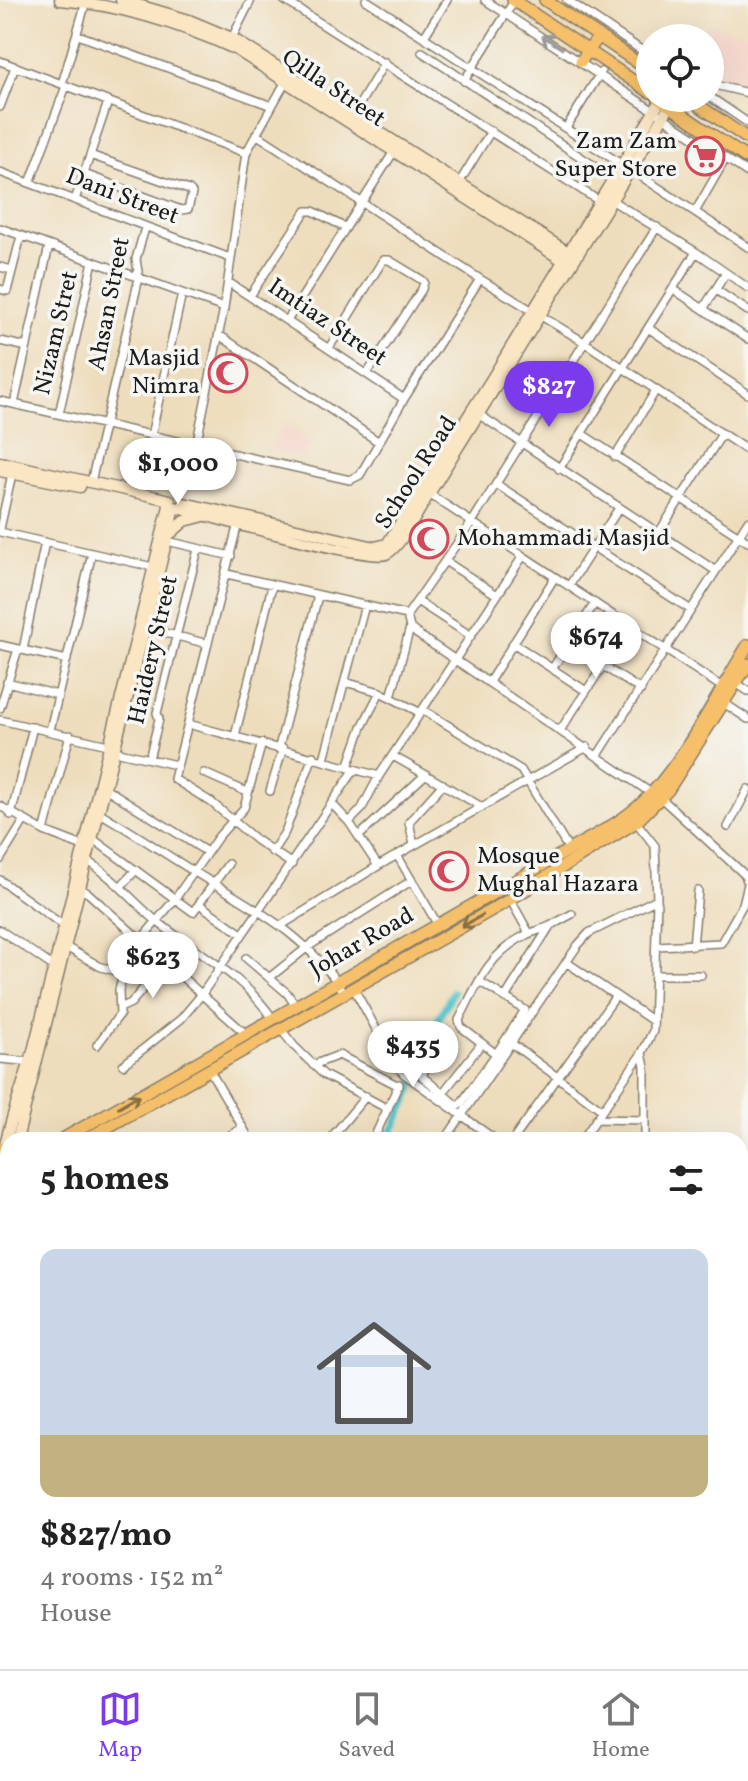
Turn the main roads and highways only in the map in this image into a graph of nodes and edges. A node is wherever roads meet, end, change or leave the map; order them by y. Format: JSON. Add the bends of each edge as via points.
{"nodes":[{"id":1,"x":514,"y":0,"type":"edge"},
{"id":2,"x":545,"y":0,"type":"edge"},
{"id":3,"x":602,"y":31,"type":"junction"},
{"id":4,"x":589,"y":51,"type":"junction"},
{"id":5,"x":636,"y":59,"type":"edge"},
{"id":6,"x":581,"y":61,"type":"road end"},
{"id":7,"x":636,"y":85,"type":"edge"},
{"id":8,"x":672,"y":112,"type":"edge"},
{"id":9,"x":708,"y":112,"type":"edge"},
{"id":10,"x":748,"y":139,"type":"edge"},
{"id":11,"x":748,"y":159,"type":"edge"},
{"id":12,"x":748,"y":645,"type":"edge"},
{"id":13,"x":748,"y":664,"type":"edge"},
{"id":14,"x":656,"y":796,"type":"junction"},
{"id":15,"x":345,"y":988,"type":"junction"},
{"id":16,"x":277,"y":1024,"type":"junction"},
{"id":17,"x":75,"y":1132,"type":"edge"},
{"id":18,"x":99,"y":1132,"type":"edge"}],
"edges":[{"from":1,"to":4,"type":"main road"},
{"from":2,"to":3,"type":"main road"},
{"from":3,"to":4,"type":"main road"},
{"from":3,"to":5,"type":"main road"},
{"from":4,"to":6,"type":"main road"},
{"from":4,"to":7,"type":"main road","via":[[603,68]]},
{"from":8,"to":11,"type":"main road"},
{"from":9,"to":10,"type":"main road"},
{"from":12,"to":14,"type":"main road","name":"Johar Road"},
{"from":13,"to":14,"type":"main road","name":"Johar Road"},
{"from":14,"to":15,"type":"main road","name":"Johar Road","via":[[438,925]]},
{"from":14,"to":15,"type":"main road","name":"Johar Road","one_way":true,"via":[[636,822],[510,899]]},
{"from":15,"to":16,"type":"main road","name":"Johar Road"},
{"from":15,"to":16,"type":"main road","name":"Johar Road","via":[[297,1007]]},
{"from":17,"to":16,"type":"main road","name":"Johar Road","one_way":true,"via":[[247,1035]]},
{"from":16,"to":18,"type":"main road","name":"Johar Road"}]}
